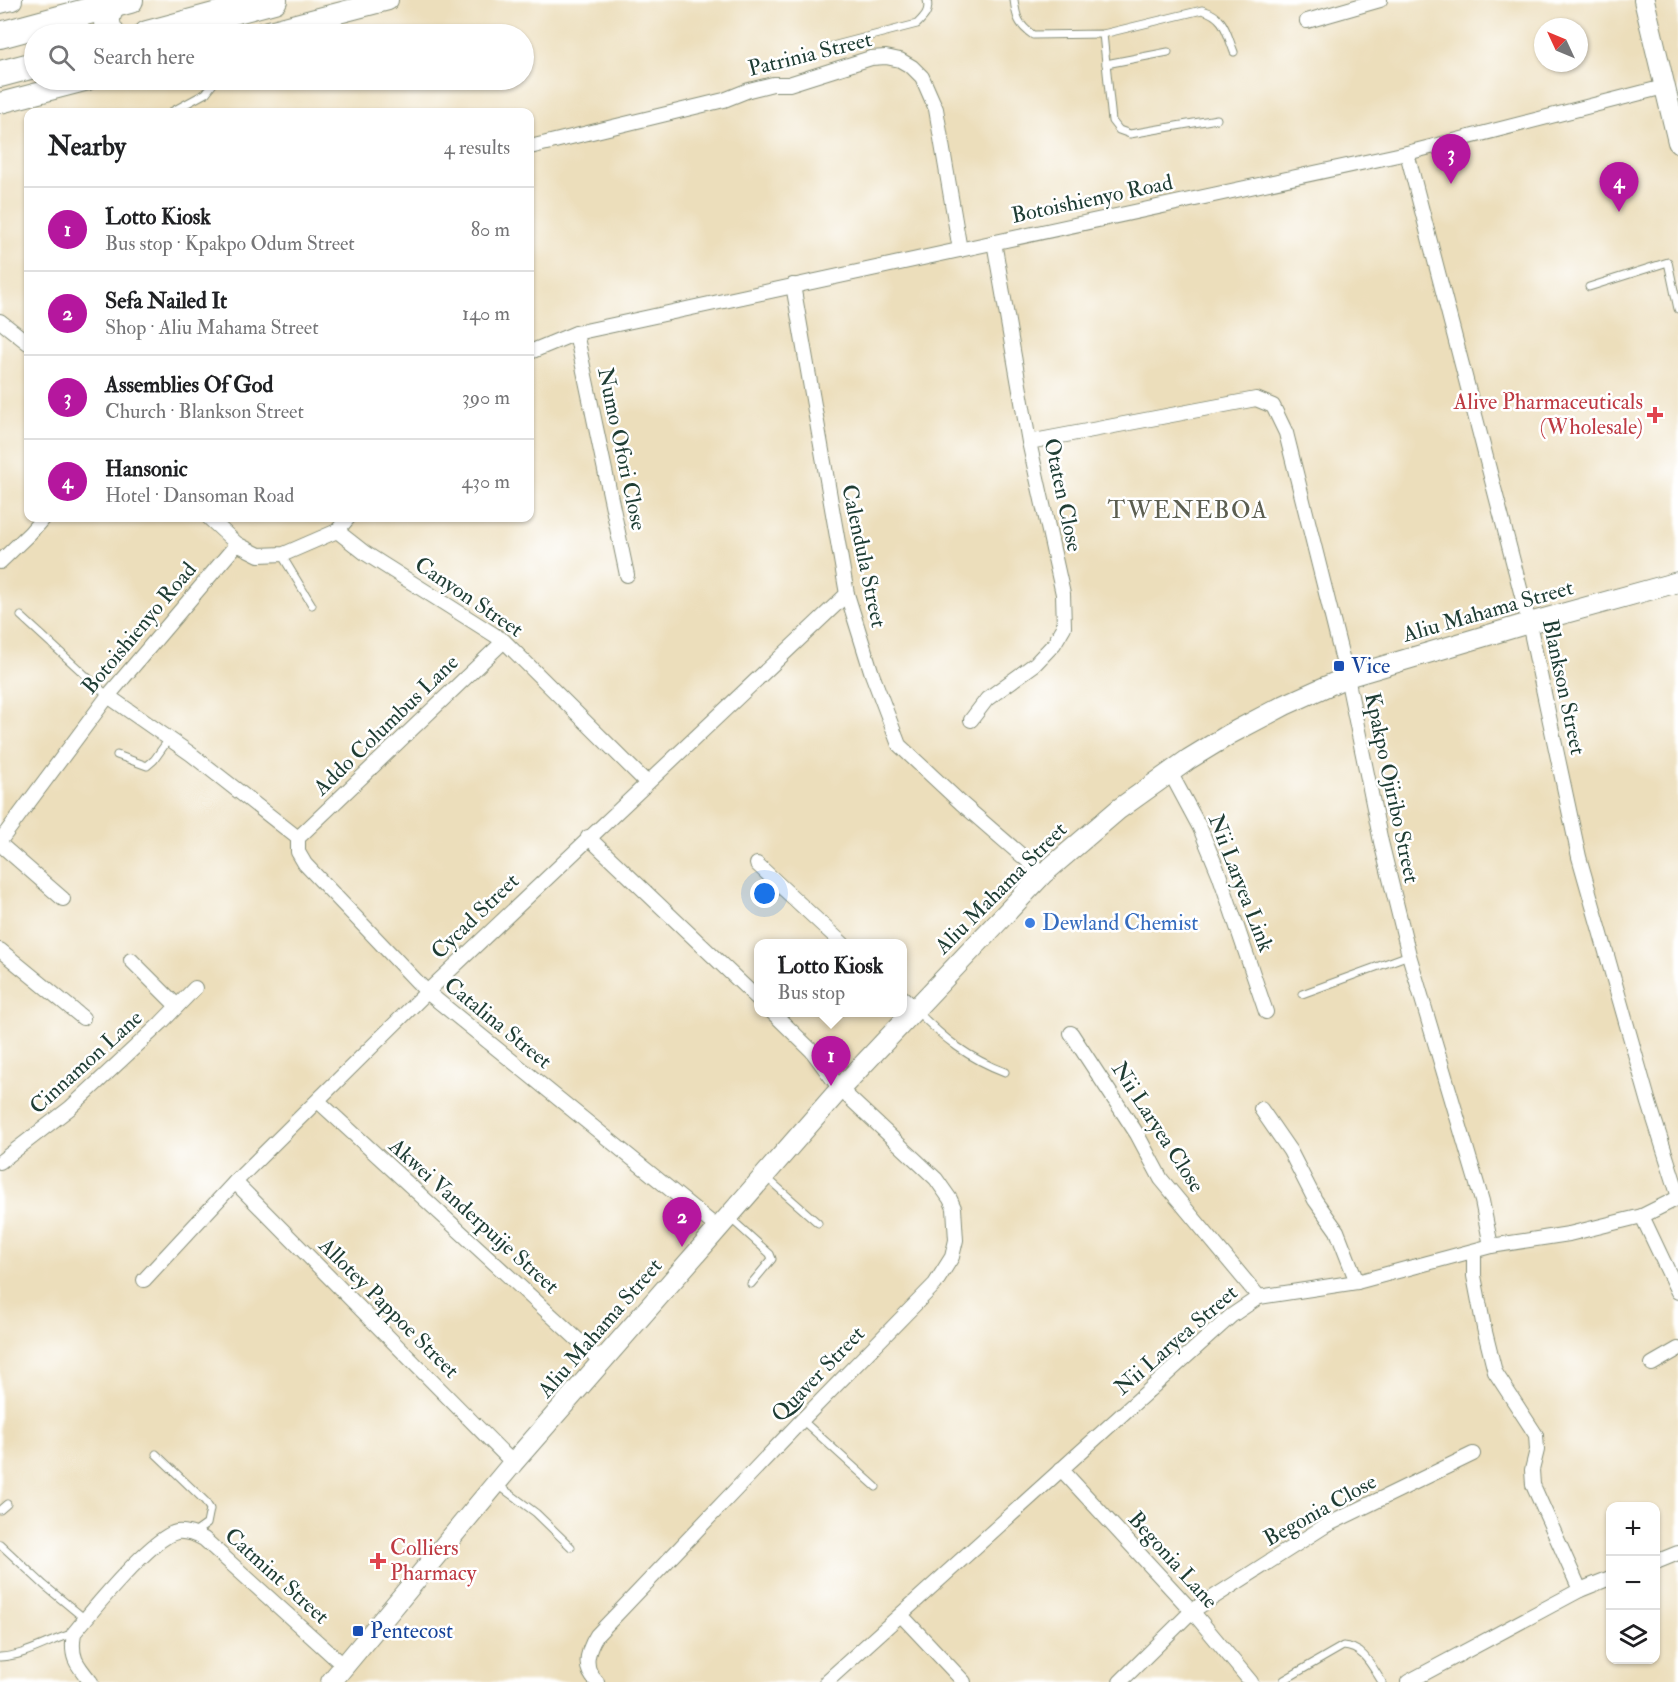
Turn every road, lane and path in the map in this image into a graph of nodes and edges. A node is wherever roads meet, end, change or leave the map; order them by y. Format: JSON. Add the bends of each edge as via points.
{"nodes":[{"id":1,"x":12,"y":0,"type":"edge"},
{"id":2,"x":274,"y":0,"type":"edge"},
{"id":3,"x":388,"y":0,"type":"edge"},
{"id":4,"x":927,"y":0,"type":"edge"},
{"id":5,"x":1014,"y":0,"type":"edge"},
{"id":6,"x":1380,"y":0,"type":"edge"},
{"id":7,"x":1644,"y":0,"type":"edge"},
{"id":8,"x":122,"y":2,"type":"edge"},
{"id":9,"x":0,"y":3,"type":"edge"},
{"id":10,"x":1307,"y":21,"type":"dead end"},
{"id":11,"x":41,"y":24,"type":"edge"},
{"id":12,"x":108,"y":24,"type":"edge"},
{"id":13,"x":184,"y":24,"type":"edge"},
{"id":14,"x":296,"y":24,"type":"edge"},
{"id":15,"x":24,"y":29,"type":"edge"},
{"id":16,"x":1102,"y":34,"type":"junction"},
{"id":17,"x":0,"y":35,"type":"edge"},
{"id":18,"x":832,"y":46,"type":"dead end"},
{"id":19,"x":1168,"y":52,"type":"dead end"},
{"id":20,"x":1234,"y":52,"type":"dead end"},
{"id":21,"x":1106,"y":64,"type":"junction"},
{"id":22,"x":24,"y":68,"type":"edge"},
{"id":23,"x":0,"y":74,"type":"edge"},
{"id":24,"x":1664,"y":87,"type":"junction"},
{"id":25,"x":50,"y":90,"type":"edge"},
{"id":26,"x":208,"y":90,"type":"edge"},
{"id":27,"x":0,"y":103,"type":"edge"},
{"id":28,"x":178,"y":108,"type":"edge"},
{"id":29,"x":1217,"y":119,"type":"dead end"},
{"id":30,"x":1678,"y":142,"type":"edge"},
{"id":31,"x":534,"y":146,"type":"edge"},
{"id":32,"x":1407,"y":153,"type":"junction"},
{"id":33,"x":994,"y":242,"type":"junction"},
{"id":34,"x":960,"y":250,"type":"junction"},
{"id":35,"x":1674,"y":274,"type":"edge"},
{"id":36,"x":793,"y":285,"type":"junction"},
{"id":37,"x":1589,"y":287,"type":"dead end"},
{"id":38,"x":1678,"y":309,"type":"edge"},
{"id":39,"x":0,"y":321,"type":"edge"},
{"id":40,"x":576,"y":333,"type":"junction"},
{"id":41,"x":24,"y":340,"type":"edge"},
{"id":42,"x":534,"y":350,"type":"edge"},
{"id":43,"x":1029,"y":442,"type":"junction"},
{"id":44,"x":40,"y":522,"type":"edge"},
{"id":45,"x":213,"y":522,"type":"edge"},
{"id":46,"x":345,"y":522,"type":"edge"},
{"id":47,"x":337,"y":531,"type":"junction"},
{"id":48,"x":237,"y":544,"type":"junction"},
{"id":49,"x":281,"y":554,"type":"junction"},
{"id":50,"x":0,"y":562,"type":"edge"},
{"id":51,"x":627,"y":574,"type":"dead end"},
{"id":52,"x":1678,"y":582,"type":"edge"},
{"id":53,"x":847,"y":594,"type":"junction"},
{"id":54,"x":312,"y":605,"type":"dead end"},
{"id":55,"x":21,"y":615,"type":"dead end"},
{"id":56,"x":1529,"y":623,"type":"junction"},
{"id":57,"x":504,"y":641,"type":"junction"},
{"id":58,"x":1347,"y":677,"type":"junction"},
{"id":59,"x":108,"y":696,"type":"junction"},
{"id":60,"x":971,"y":720,"type":"dead end"},
{"id":61,"x":169,"y":739,"type":"junction"},
{"id":62,"x":117,"y":755,"type":"dead end"},
{"id":63,"x":1170,"y":772,"type":"junction"},
{"id":64,"x":646,"y":782,"type":"junction"},
{"id":65,"x":588,"y":837,"type":"junction"},
{"id":66,"x":298,"y":838,"type":"junction"},
{"id":67,"x":0,"y":843,"type":"edge"},
{"id":68,"x":757,"y":864,"type":"dead end"},
{"id":69,"x":1043,"y":874,"type":"junction"},
{"id":70,"x":63,"y":899,"type":"dead end"},
{"id":71,"x":838,"y":939,"type":"edge"},
{"id":72,"x":0,"y":950,"type":"edge"},
{"id":73,"x":1409,"y":955,"type":"junction"},
{"id":74,"x":132,"y":960,"type":"dead end"},
{"id":75,"x":195,"y":988,"type":"dead end"},
{"id":76,"x":427,"y":992,"type":"junction"},
{"id":77,"x":1302,"y":994,"type":"dead end"},
{"id":78,"x":754,"y":995,"type":"edge"},
{"id":79,"x":909,"y":1004,"type":"edge"},
{"id":80,"x":177,"y":1006,"type":"junction"},
{"id":81,"x":1266,"y":1012,"type":"dead end"},
{"id":82,"x":777,"y":1017,"type":"edge"},
{"id":83,"x":898,"y":1017,"type":"edge"},
{"id":84,"x":83,"y":1018,"type":"dead end"},
{"id":85,"x":1071,"y":1033,"type":"dead end"},
{"id":86,"x":1005,"y":1072,"type":"dead end"},
{"id":87,"x":840,"y":1089,"type":"junction"},
{"id":88,"x":318,"y":1101,"type":"junction"},
{"id":89,"x":1261,"y":1109,"type":"dead end"},
{"id":90,"x":0,"y":1161,"type":"edge"},
{"id":91,"x":765,"y":1176,"type":"junction"},
{"id":92,"x":235,"y":1182,"type":"junction"},
{"id":93,"x":1678,"y":1196,"type":"edge"},
{"id":94,"x":1642,"y":1216,"type":"junction"},
{"id":95,"x":724,"y":1223,"type":"junction"},
{"id":96,"x":818,"y":1223,"type":"dead end"},
{"id":97,"x":1491,"y":1246,"type":"junction"},
{"id":98,"x":1474,"y":1251,"type":"junction"},
{"id":99,"x":144,"y":1280,"type":"dead end"},
{"id":100,"x":1357,"y":1282,"type":"junction"},
{"id":101,"x":751,"y":1284,"type":"dead end"},
{"id":102,"x":1678,"y":1292,"type":"edge"},
{"id":103,"x":1259,"y":1297,"type":"junction"},
{"id":104,"x":1678,"y":1349,"type":"edge"},
{"id":105,"x":602,"y":1362,"type":"junction"},
{"id":106,"x":1652,"y":1364,"type":"dead end"},
{"id":107,"x":802,"y":1420,"type":"junction"},
{"id":108,"x":156,"y":1454,"type":"dead end"},
{"id":109,"x":1473,"y":1454,"type":"dead end"},
{"id":110,"x":513,"y":1463,"type":"junction"},
{"id":111,"x":1061,"y":1469,"type":"junction"},
{"id":112,"x":495,"y":1484,"type":"junction"},
{"id":113,"x":876,"y":1487,"type":"dead end"},
{"id":114,"x":7,"y":1504,"type":"dead end"},
{"id":115,"x":0,"y":1510,"type":"edge"},
{"id":116,"x":193,"y":1534,"type":"junction"},
{"id":117,"x":0,"y":1544,"type":"edge"},
{"id":118,"x":571,"y":1547,"type":"dead end"},
{"id":119,"x":1678,"y":1553,"type":"edge"},
{"id":120,"x":1660,"y":1560,"type":"edge"},
{"id":121,"x":1606,"y":1580,"type":"edge"},
{"id":122,"x":1580,"y":1590,"type":"junction"},
{"id":123,"x":1192,"y":1611,"type":"junction"},
{"id":124,"x":901,"y":1615,"type":"junction"},
{"id":125,"x":85,"y":1619,"type":"junction"},
{"id":126,"x":74,"y":1634,"type":"junction"},
{"id":127,"x":0,"y":1657,"type":"edge"},
{"id":128,"x":344,"y":1666,"type":"junction"},
{"id":129,"x":1284,"y":1680,"type":"dead end"},
{"id":130,"x":91,"y":1682,"type":"edge"},
{"id":131,"x":331,"y":1682,"type":"edge"},
{"id":132,"x":597,"y":1682,"type":"edge"},
{"id":133,"x":826,"y":1682,"type":"edge"},
{"id":134,"x":964,"y":1682,"type":"edge"},
{"id":135,"x":1120,"y":1682,"type":"edge"},
{"id":136,"x":1251,"y":1682,"type":"edge"},
{"id":137,"x":1382,"y":1682,"type":"edge"},
{"id":138,"x":1408,"y":1682,"type":"edge"}],
"edges":[{"from":1,"to":9,"type":"street"},
{"from":2,"to":13,"type":"highway"},
{"from":3,"to":14,"type":"street"},
{"from":4,"to":18,"type":"lane","via":[[926,15],[917,24]]},
{"from":5,"to":16,"type":"lane","via":[[1017,19],[1033,35]]},
{"from":6,"to":10,"type":"street"},
{"from":7,"to":24,"type":"street"},
{"from":8,"to":11,"type":"highway"},
{"from":8,"to":12,"type":"highway","via":[[107,16]]},
{"from":15,"to":17,"type":"highway"},
{"from":16,"to":20,"type":"lane","via":[[1202,10],[1221,20]]},
{"from":16,"to":21,"type":"lane"},
{"from":19,"to":21,"type":"lane"},
{"from":21,"to":29,"type":"lane","via":[[1112,121],[1119,130],[1130,134]]},
{"from":22,"to":23,"type":"highway"},
{"from":24,"to":30,"type":"street"},
{"from":24,"to":32,"type":"street","name":"Botoishienyo Road"},
{"from":25,"to":27,"type":"street"},
{"from":26,"to":28,"type":"lane"},
{"from":31,"to":34,"type":"street","name":"Patrinia Street","via":[[724,100],[773,84],[789,84],[871,58],[900,60],[922,77],[936,109]]},
{"from":32,"to":33,"type":"street","name":"Botoishienyo Road"},
{"from":32,"to":56,"type":"street","name":"Blankson Street"},
{"from":33,"to":34,"type":"street","name":"Botoishienyo Road"},
{"from":33,"to":43,"type":"street","name":"Otaten Close"},
{"from":34,"to":36,"type":"street","name":"Botoishienyo Road"},
{"from":35,"to":37,"type":"lane","via":[[1668,262]]},
{"from":35,"to":38,"type":"lane"},
{"from":36,"to":40,"type":"street","name":"Botoishienyo Road"},
{"from":36,"to":53,"type":"street","name":"Calendula Street"},
{"from":39,"to":41,"type":"street"},
{"from":40,"to":42,"type":"street","name":"Botoishienyo Road"},
{"from":40,"to":51,"type":"street","name":"Numo Ofori Close"},
{"from":43,"to":58,"type":"street","name":"Kpakpo Ojiribo Street","via":[[1256,399],[1273,406],[1286,433]]},
{"from":43,"to":60,"type":"street","name":"Otaten Close","via":[[1063,594],[1064,627],[1035,664],[987,699]]},
{"from":44,"to":50,"type":"street"},
{"from":45,"to":48,"type":"street"},
{"from":46,"to":47,"type":"street"},
{"from":47,"to":49,"type":"street"},
{"from":47,"to":57,"type":"street","name":"Canyon Street"},
{"from":48,"to":49,"type":"street","via":[[259,555]]},
{"from":48,"to":59,"type":"street","name":"Botoishienyo Road"},
{"from":49,"to":54,"type":"lane"},
{"from":52,"to":56,"type":"street","name":"Aliu Mahama Street"},
{"from":53,"to":64,"type":"street","name":"Cycad Street"},
{"from":53,"to":69,"type":"street","name":"Calendula Street","via":[[899,745]]},
{"from":55,"to":59,"type":"lane"},
{"from":56,"to":58,"type":"street","name":"Aliu Mahama Street"},
{"from":56,"to":93,"type":"street","name":"Blankson Street","via":[[1579,857]]},
{"from":57,"to":64,"type":"street","name":"Canyon Street"},
{"from":57,"to":66,"type":"street","name":"Addo Columbus Lane"},
{"from":58,"to":63,"type":"street","name":"Aliu Mahama Street","via":[[1239,729]]},
{"from":58,"to":73,"type":"street","name":"Kpakpo Ojiribo Street"},
{"from":59,"to":61,"type":"street"},
{"from":59,"to":67,"type":"street","name":"Botoishienyo Road"},
{"from":61,"to":62,"type":"lane","via":[[147,766]]},
{"from":61,"to":66,"type":"street"},
{"from":63,"to":69,"type":"street","name":"Aliu Mahama Street","via":[[1119,809]]},
{"from":63,"to":81,"type":"street","name":"Nii Laryea Link","via":[[1219,874]]},
{"from":64,"to":65,"type":"street","name":"Cycad Street"},
{"from":65,"to":76,"type":"street","name":"Cycad Street"},
{"from":65,"to":78,"type":"street"},
{"from":66,"to":76,"type":"street","name":"Catalina Street","via":[[298,852],[305,864]]},
{"from":67,"to":70,"type":"street"},
{"from":68,"to":71,"type":"street"},
{"from":69,"to":79,"type":"street","name":"Aliu Mahama Street"},
{"from":72,"to":84,"type":"street"},
{"from":73,"to":77,"type":"lane"},
{"from":73,"to":97,"type":"street","name":"Kpakpo Ojiribo Street","via":[[1482,1201]]},
{"from":74,"to":80,"type":"street"},
{"from":75,"to":80,"type":"street","name":"Cinnamon Lane"},
{"from":76,"to":88,"type":"street","name":"Cycad Street"},
{"from":76,"to":95,"type":"street","name":"Catalina Street"},
{"from":79,"to":86,"type":"lane","via":[[963,1051]]},
{"from":80,"to":90,"type":"street","name":"Cinnamon Lane","via":[[70,1108]]},
{"from":82,"to":87,"type":"street","name":"Quaver Street","via":[[812,1051]]},
{"from":83,"to":87,"type":"street","name":"Aliu Mahama Street"},
{"from":85,"to":103,"type":"street","name":"Nii Laryea Close","via":[[1137,1134],[1161,1179]]},
{"from":87,"to":91,"type":"street","name":"Aliu Mahama Street"},
{"from":87,"to":107,"type":"street","name":"Quaver Street","via":[[936,1179],[954,1208],[956,1240],[952,1257],[935,1284]]},
{"from":88,"to":92,"type":"street","name":"Cycad Street"},
{"from":88,"to":105,"type":"street","name":"Akwei Vanderpuije Street"},
{"from":89,"to":100,"type":"street","via":[[1337,1231]]},
{"from":91,"to":95,"type":"street","name":"Aliu Mahama Street"},
{"from":91,"to":96,"type":"lane"},
{"from":92,"to":99,"type":"street","name":"Cycad Street"},
{"from":92,"to":110,"type":"street","name":"Allotey Pappoe Street"},
{"from":93,"to":94,"type":"street","name":"Nii Laryea Street"},
{"from":94,"to":97,"type":"street","name":"Nii Laryea Street","via":[[1569,1234]]},
{"from":94,"to":102,"type":"street"},
{"from":95,"to":101,"type":"lane","via":[[770,1254],[772,1259]]},
{"from":95,"to":105,"type":"street","name":"Aliu Mahama Street"},
{"from":97,"to":98,"type":"street","name":"Nii Laryea Street"},
{"from":98,"to":100,"type":"street","name":"Nii Laryea Street"},
{"from":98,"to":122,"type":"street","via":[[1474,1276],[1496,1372],[1536,1435],[1533,1485]]},
{"from":100,"to":103,"type":"street","name":"Nii Laryea Street"},
{"from":103,"to":111,"type":"street","name":"Nii Laryea Street","via":[[1231,1316]]},
{"from":104,"to":106,"type":"street"},
{"from":105,"to":110,"type":"street","name":"Aliu Mahama Street"},
{"from":107,"to":113,"type":"lane"},
{"from":107,"to":132,"type":"street","name":"Quaver Street","via":[[597,1635],[586,1664]]},
{"from":108,"to":116,"type":"lane","via":[[210,1509],[207,1524]]},
{"from":109,"to":123,"type":"street","name":"Begonia Close","via":[[1325,1526]]},
{"from":110,"to":112,"type":"street","name":"Aliu Mahama Street"},
{"from":111,"to":123,"type":"street","name":"Begonia Lane"},
{"from":111,"to":124,"type":"street","name":"Nii Laryea Street"},
{"from":112,"to":118,"type":"lane","via":[[536,1513]]},
{"from":112,"to":128,"type":"street","name":"Aliu Mahama Street"},
{"from":114,"to":115,"type":"lane"},
{"from":116,"to":125,"type":"street","name":"Catmint Street","via":[[177,1532],[160,1540]]},
{"from":116,"to":128,"type":"street","name":"Catmint Street","via":[[211,1544]]},
{"from":117,"to":125,"type":"lane"},
{"from":119,"to":120,"type":"street"},
{"from":121,"to":122,"type":"street"},
{"from":122,"to":138,"type":"street"},
{"from":123,"to":135,"type":"street","name":"Begonia Close"},
{"from":123,"to":136,"type":"street","name":"Begonia Lane"},
{"from":124,"to":133,"type":"street","name":"Nii Laryea Street"},
{"from":124,"to":134,"type":"street"},
{"from":125,"to":126,"type":"street","name":"Catmint Street"},
{"from":126,"to":127,"type":"lane","via":[[17,1655]]},
{"from":126,"to":130,"type":"street","via":[[73,1659]]},
{"from":128,"to":131,"type":"street","name":"Aliu Mahama Street"},
{"from":129,"to":137,"type":"lane","via":[[1343,1646],[1362,1653]]}]}
